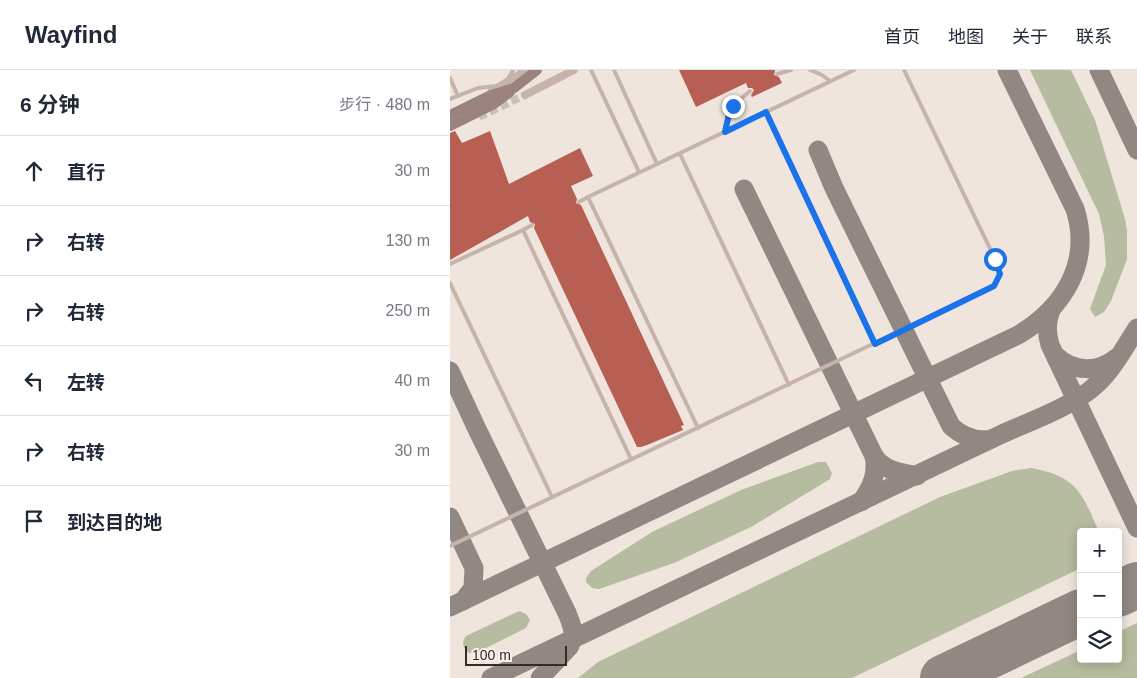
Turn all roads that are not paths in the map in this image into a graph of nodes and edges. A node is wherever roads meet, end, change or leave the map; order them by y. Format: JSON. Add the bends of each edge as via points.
{"nodes":[{"id":1,"x":514,"y":70,"type":"edge"},
{"id":2,"x":528,"y":70,"type":"edge"},
{"id":3,"x":537,"y":70,"type":"edge"},
{"id":4,"x":574,"y":70,"type":"edge"},
{"id":5,"x":591,"y":70,"type":"edge"},
{"id":6,"x":614,"y":70,"type":"edge"},
{"id":7,"x":791,"y":70,"type":"edge"},
{"id":8,"x":810,"y":70,"type":"edge"},
{"id":9,"x":854,"y":70,"type":"edge"},
{"id":10,"x":904,"y":70,"type":"edge"},
{"id":11,"x":777,"y":74,"type":"dead end"},
{"id":12,"x":450,"y":78,"type":"edge"},
{"id":13,"x":830,"y":81,"type":"junction"},
{"id":14,"x":513,"y":85,"type":"junction"},
{"id":15,"x":750,"y":91,"type":"dead end"},
{"id":16,"x":525,"y":95,"type":"tunnel mouth"},
{"id":17,"x":458,"y":96,"type":"junction"},
{"id":18,"x":450,"y":99,"type":"edge"},
{"id":19,"x":766,"y":112,"type":"junction"},
{"id":20,"x":450,"y":114,"type":"edge"},
{"id":21,"x":450,"y":126,"type":"edge"},
{"id":22,"x":725,"y":132,"type":"junction"},
{"id":23,"x":680,"y":154,"type":"junction"},
{"id":24,"x":657,"y":164,"type":"junction"},
{"id":25,"x":639,"y":172,"type":"junction"},
{"id":26,"x":588,"y":198,"type":"junction"},
{"id":27,"x":579,"y":202,"type":"dead end"},
{"id":28,"x":532,"y":225,"type":"dead end"},
{"id":29,"x":523,"y":230,"type":"junction"},
{"id":30,"x":450,"y":264,"type":"edge"},
{"id":31,"x":450,"y":283,"type":"edge"},
{"id":32,"x":875,"y":344,"type":"junction"},
{"id":33,"x":789,"y":385,"type":"junction"},
{"id":34,"x":698,"y":428,"type":"junction"},
{"id":35,"x":631,"y":459,"type":"junction"},
{"id":36,"x":552,"y":497,"type":"junction"},
{"id":37,"x":450,"y":546,"type":"edge"}],
"edges":[{"from":1,"to":14,"type":"lane"},
{"from":2,"to":14,"type":"main road"},
{"from":2,"to":14,"type":"street"},
{"from":3,"to":14,"type":"main road"},
{"from":4,"to":16,"type":"street"},
{"from":5,"to":25,"type":"lane"},
{"from":6,"to":24,"type":"lane"},
{"from":7,"to":11,"type":"lane"},
{"from":8,"to":13,"type":"lane"},
{"from":9,"to":13,"type":"lane"},
{"from":10,"to":32,"type":"lane","via":[[1000,274],[990,289]]},
{"from":12,"to":17,"type":"lane"},
{"from":13,"to":19,"type":"lane"},
{"from":14,"to":17,"type":"lane","via":[[478,88]]},
{"from":14,"to":20,"type":"main road"},
{"from":14,"to":21,"type":"main road","via":[[494,104]]},
{"from":15,"to":22,"type":"lane","via":[[733,106]]},
{"from":17,"to":18,"type":"lane"},
{"from":19,"to":22,"type":"lane"},
{"from":19,"to":32,"type":"lane"},
{"from":22,"to":23,"type":"lane"},
{"from":23,"to":24,"type":"lane"},
{"from":23,"to":33,"type":"lane"},
{"from":24,"to":25,"type":"lane"},
{"from":25,"to":26,"type":"lane"},
{"from":26,"to":27,"type":"lane"},
{"from":26,"to":34,"type":"lane"},
{"from":28,"to":29,"type":"lane"},
{"from":29,"to":30,"type":"lane"},
{"from":29,"to":35,"type":"lane"},
{"from":31,"to":36,"type":"lane"},
{"from":32,"to":33,"type":"lane"},
{"from":33,"to":34,"type":"lane"},
{"from":34,"to":35,"type":"lane"},
{"from":35,"to":36,"type":"lane"},
{"from":36,"to":37,"type":"lane"}]}
